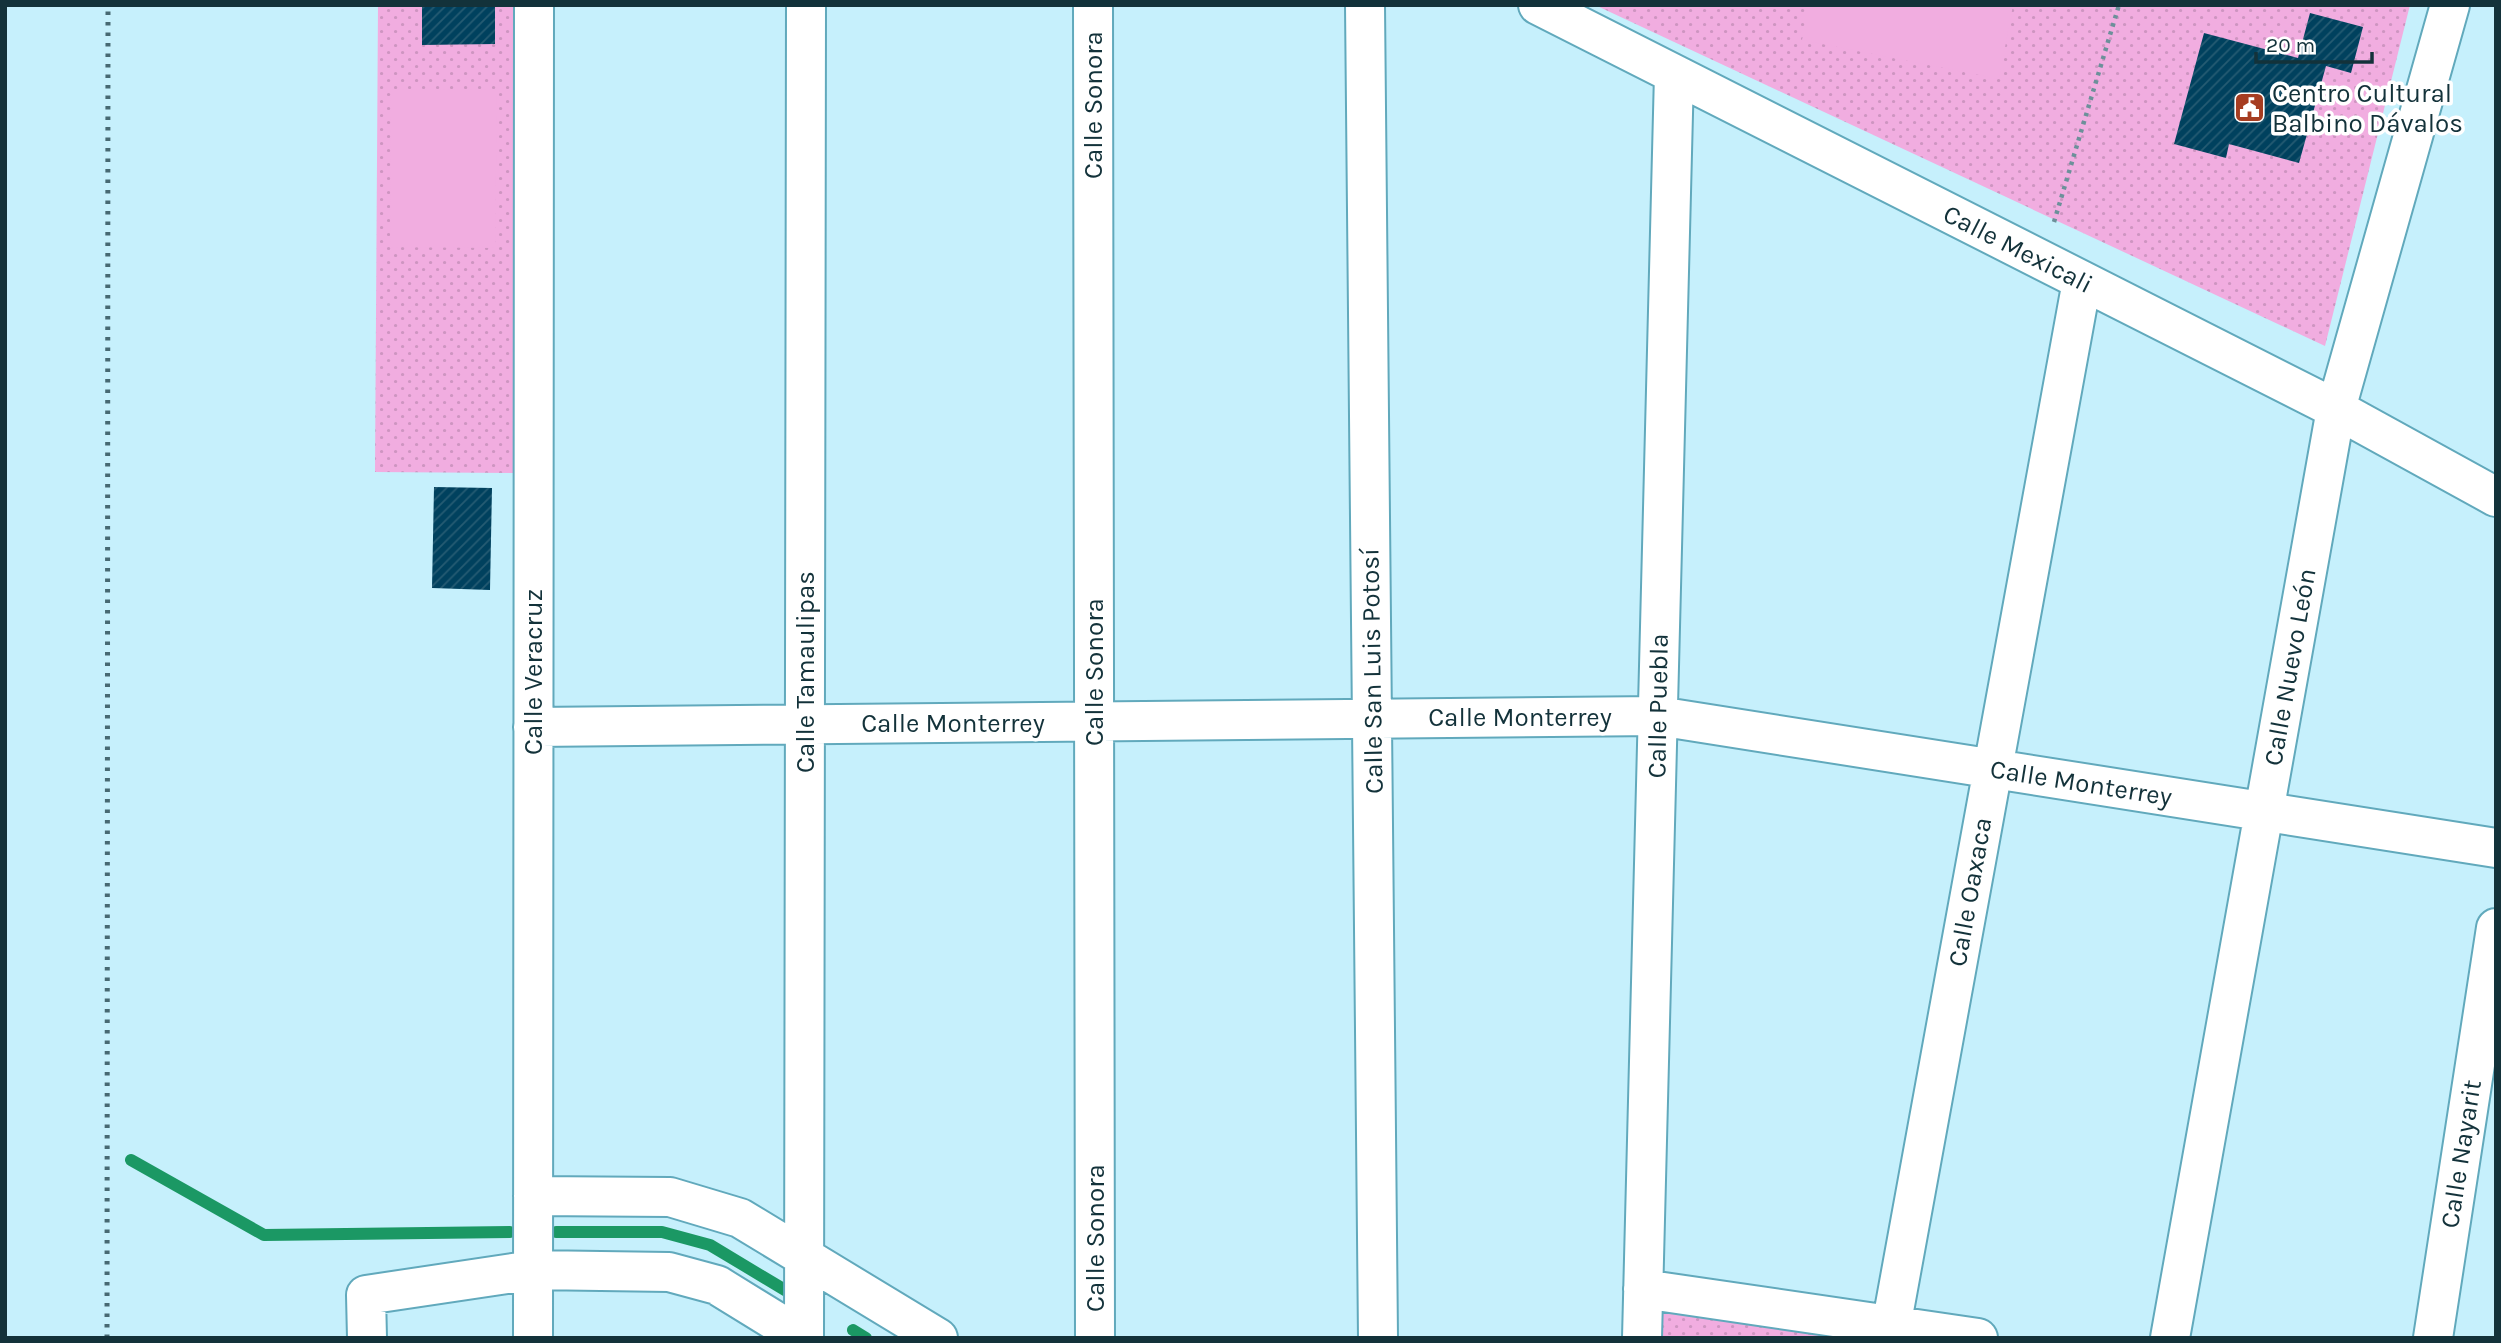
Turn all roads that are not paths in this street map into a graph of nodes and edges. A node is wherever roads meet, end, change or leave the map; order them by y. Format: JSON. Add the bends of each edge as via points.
{"nodes":[{"id":1,"x":534,"y":5,"type":"edge"},
{"id":2,"x":806,"y":5,"type":"edge"},
{"id":3,"x":1093,"y":5,"type":"edge"},
{"id":4,"x":1365,"y":5,"type":"edge"},
{"id":5,"x":1538,"y":5,"type":"edge"},
{"id":6,"x":2450,"y":5,"type":"edge"},
{"id":7,"x":1674,"y":74,"type":"junction"},
{"id":8,"x":2082,"y":281,"type":"junction"},
{"id":9,"x":2336,"y":409,"type":"junction"},
{"id":10,"x":2496,"y":497,"type":"edge"},
{"id":11,"x":1658,"y":716,"type":"junction"},
{"id":12,"x":1372,"y":719,"type":"junction"},
{"id":13,"x":1094,"y":722,"type":"junction"},
{"id":14,"x":805,"y":724,"type":"junction"},
{"id":15,"x":533,"y":727,"type":"junction"},
{"id":16,"x":1993,"y":769,"type":"junction"},
{"id":17,"x":2264,"y":811,"type":"junction"},
{"id":18,"x":2496,"y":848,"type":"edge"},
{"id":19,"x":2496,"y":929,"type":"edge"},
{"id":20,"x":533,"y":1196,"type":"junction"},
{"id":21,"x":804,"y":1256,"type":"junction"},
{"id":22,"x":533,"y":1270,"type":"junction"},
{"id":23,"x":1643,"y":1289,"type":"junction"},
{"id":24,"x":1890,"y":1331,"type":"edge"},
{"id":25,"x":367,"y":1338,"type":"edge"},
{"id":26,"x":533,"y":1338,"type":"edge"},
{"id":27,"x":803,"y":1338,"type":"edge"},
{"id":28,"x":939,"y":1338,"type":"edge"},
{"id":29,"x":1095,"y":1338,"type":"edge"},
{"id":30,"x":1378,"y":1338,"type":"edge"},
{"id":31,"x":1642,"y":1338,"type":"edge"},
{"id":32,"x":1978,"y":1338,"type":"edge"},
{"id":33,"x":2170,"y":1338,"type":"edge"},
{"id":34,"x":2433,"y":1338,"type":"edge"}],
"edges":[{"from":1,"to":15,"type":"street","name":"Calle Veracruz"},
{"from":2,"to":14,"type":"street","name":"Calle Tamaulipas"},
{"from":3,"to":13,"type":"street","name":"Calle Sonora"},
{"from":4,"to":12,"type":"street","name":"Calle San Luis Potosí"},
{"from":5,"to":7,"type":"street","name":"Calle Mexicali"},
{"from":6,"to":9,"type":"street","name":"Calle Nuevo León"},
{"from":7,"to":8,"type":"street","name":"Calle Mexicali"},
{"from":7,"to":11,"type":"street","name":"Calle Puebla"},
{"from":8,"to":9,"type":"street","name":"Calle Mexicali"},
{"from":8,"to":16,"type":"street","name":"Calle Oaxaca"},
{"from":9,"to":10,"type":"street","name":"Calle Mexicali"},
{"from":9,"to":17,"type":"street","name":"Calle Nuevo León"},
{"from":11,"to":12,"type":"street","name":"Calle Monterrey"},
{"from":11,"to":16,"type":"street","name":"Calle Monterrey"},
{"from":11,"to":23,"type":"street","name":"Calle Puebla"},
{"from":12,"to":13,"type":"street","name":"Calle Monterrey"},
{"from":12,"to":30,"type":"street","name":"Calle San Luis Potosí"},
{"from":13,"to":14,"type":"street","name":"Calle Monterrey"},
{"from":13,"to":29,"type":"street","name":"Calle Sonora"},
{"from":14,"to":15,"type":"street","name":"Calle Monterrey"},
{"from":14,"to":21,"type":"street","name":"Calle Tamaulipas"},
{"from":15,"to":20,"type":"street","name":"Calle Veracruz"},
{"from":16,"to":17,"type":"street","name":"Calle Monterrey"},
{"from":16,"to":24,"type":"street","name":"Calle Oaxaca"},
{"from":17,"to":18,"type":"street","name":"Calle Monterrey"},
{"from":17,"to":33,"type":"street","name":"Calle Nuevo León"},
{"from":19,"to":34,"type":"street","name":"Calle Nayarit"},
{"from":20,"to":21,"type":"street","via":[[670,1197],[740,1218]]},
{"from":20,"to":22,"type":"street","name":"Calle Veracruz"},
{"from":21,"to":27,"type":"street","name":"Calle Tamaulipas"},
{"from":21,"to":28,"type":"street"},
{"from":22,"to":25,"type":"street","via":[[366,1295]]},
{"from":22,"to":26,"type":"street","name":"Calle Veracruz"},
{"from":22,"to":27,"type":"street","via":[[669,1272],[717,1285]]},
{"from":23,"to":24,"type":"street"},
{"from":23,"to":31,"type":"street","name":"Calle Puebla"},
{"from":24,"to":32,"type":"street"}]}
